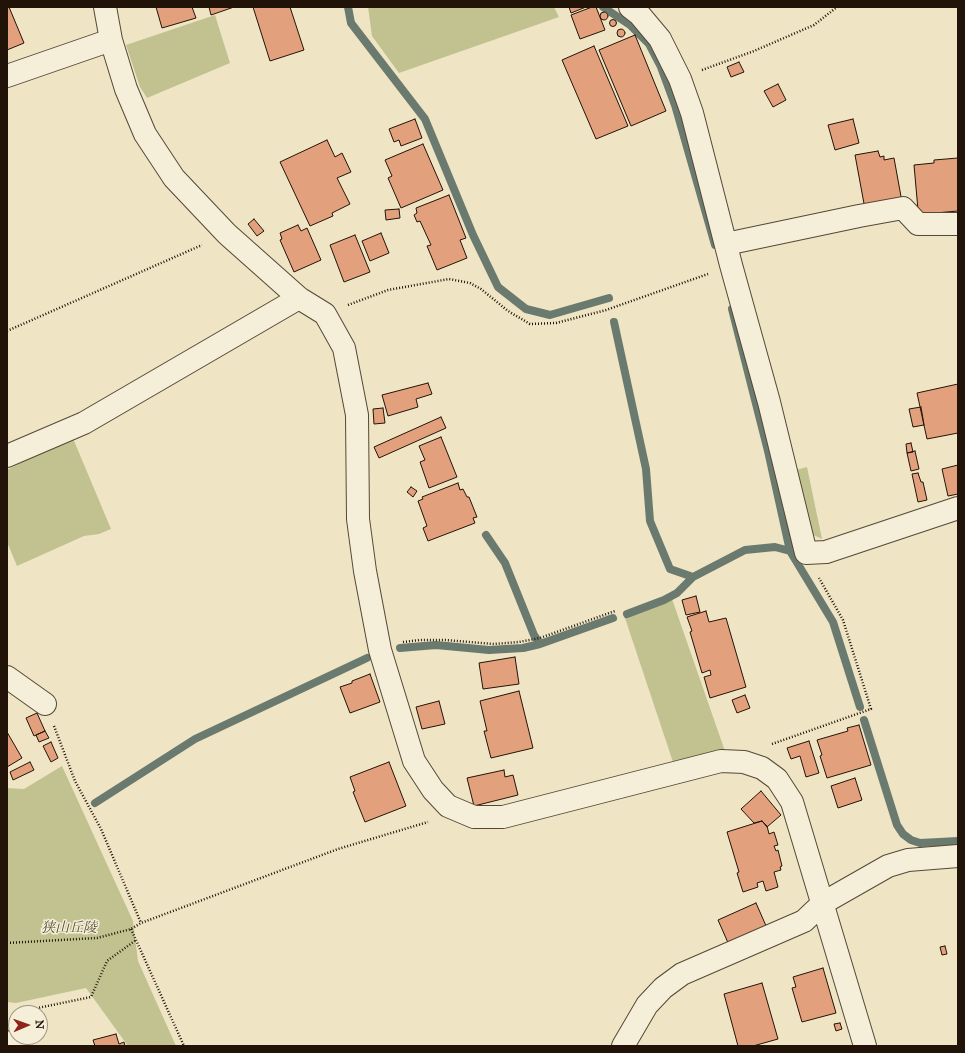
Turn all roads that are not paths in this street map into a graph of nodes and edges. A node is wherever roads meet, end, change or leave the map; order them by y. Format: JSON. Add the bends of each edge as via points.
{"nodes":[{"id":1,"x":105,"y":7,"type":"edge"},
{"id":2,"x":630,"y":7,"type":"edge"},
{"id":3,"x":111,"y":40,"type":"junction"},
{"id":4,"x":7,"y":76,"type":"edge"},
{"id":5,"x":958,"y":224,"type":"edge"},
{"id":6,"x":726,"y":244,"type":"junction"},
{"id":7,"x":299,"y":298,"type":"junction"},
{"id":8,"x":7,"y":456,"type":"edge"},
{"id":9,"x":958,"y":508,"type":"edge"},
{"id":10,"x":7,"y":677,"type":"edge"},
{"id":11,"x":45,"y":704,"type":"road end"},
{"id":12,"x":958,"y":856,"type":"edge"},
{"id":13,"x":823,"y":903,"type":"junction"},
{"id":14,"x":623,"y":1046,"type":"edge"},
{"id":15,"x":865,"y":1046,"type":"edge"}],
"edges":[{"from":1,"to":3,"type":"street"},
{"from":2,"to":6,"type":"street","via":[[660,39],[680,79],[692,113]]},
{"from":3,"to":4,"type":"street"},
{"from":3,"to":7,"type":"street","via":[[126,89],[145,134],[174,178],[227,234]]},
{"from":5,"to":6,"type":"street","via":[[918,224],[903,208]]},
{"from":6,"to":9,"type":"street","via":[[806,553],[826,552]]},
{"from":7,"to":8,"type":"street","via":[[84,422]]},
{"from":7,"to":13,"type":"street","via":[[325,314],[344,348],[357,415],[358,519],[365,571],[380,645],[398,713],[414,760],[433,790],[448,806],[474,817],[503,817],[722,761],[744,762],[758,766],[777,779],[792,802]]},
{"from":10,"to":11,"type":"street"},
{"from":12,"to":13,"type":"street","via":[[908,860],[888,866]]},
{"from":13,"to":14,"type":"street","via":[[804,921],[682,974],[662,988],[647,1005]]},
{"from":13,"to":15,"type":"street"}]}
